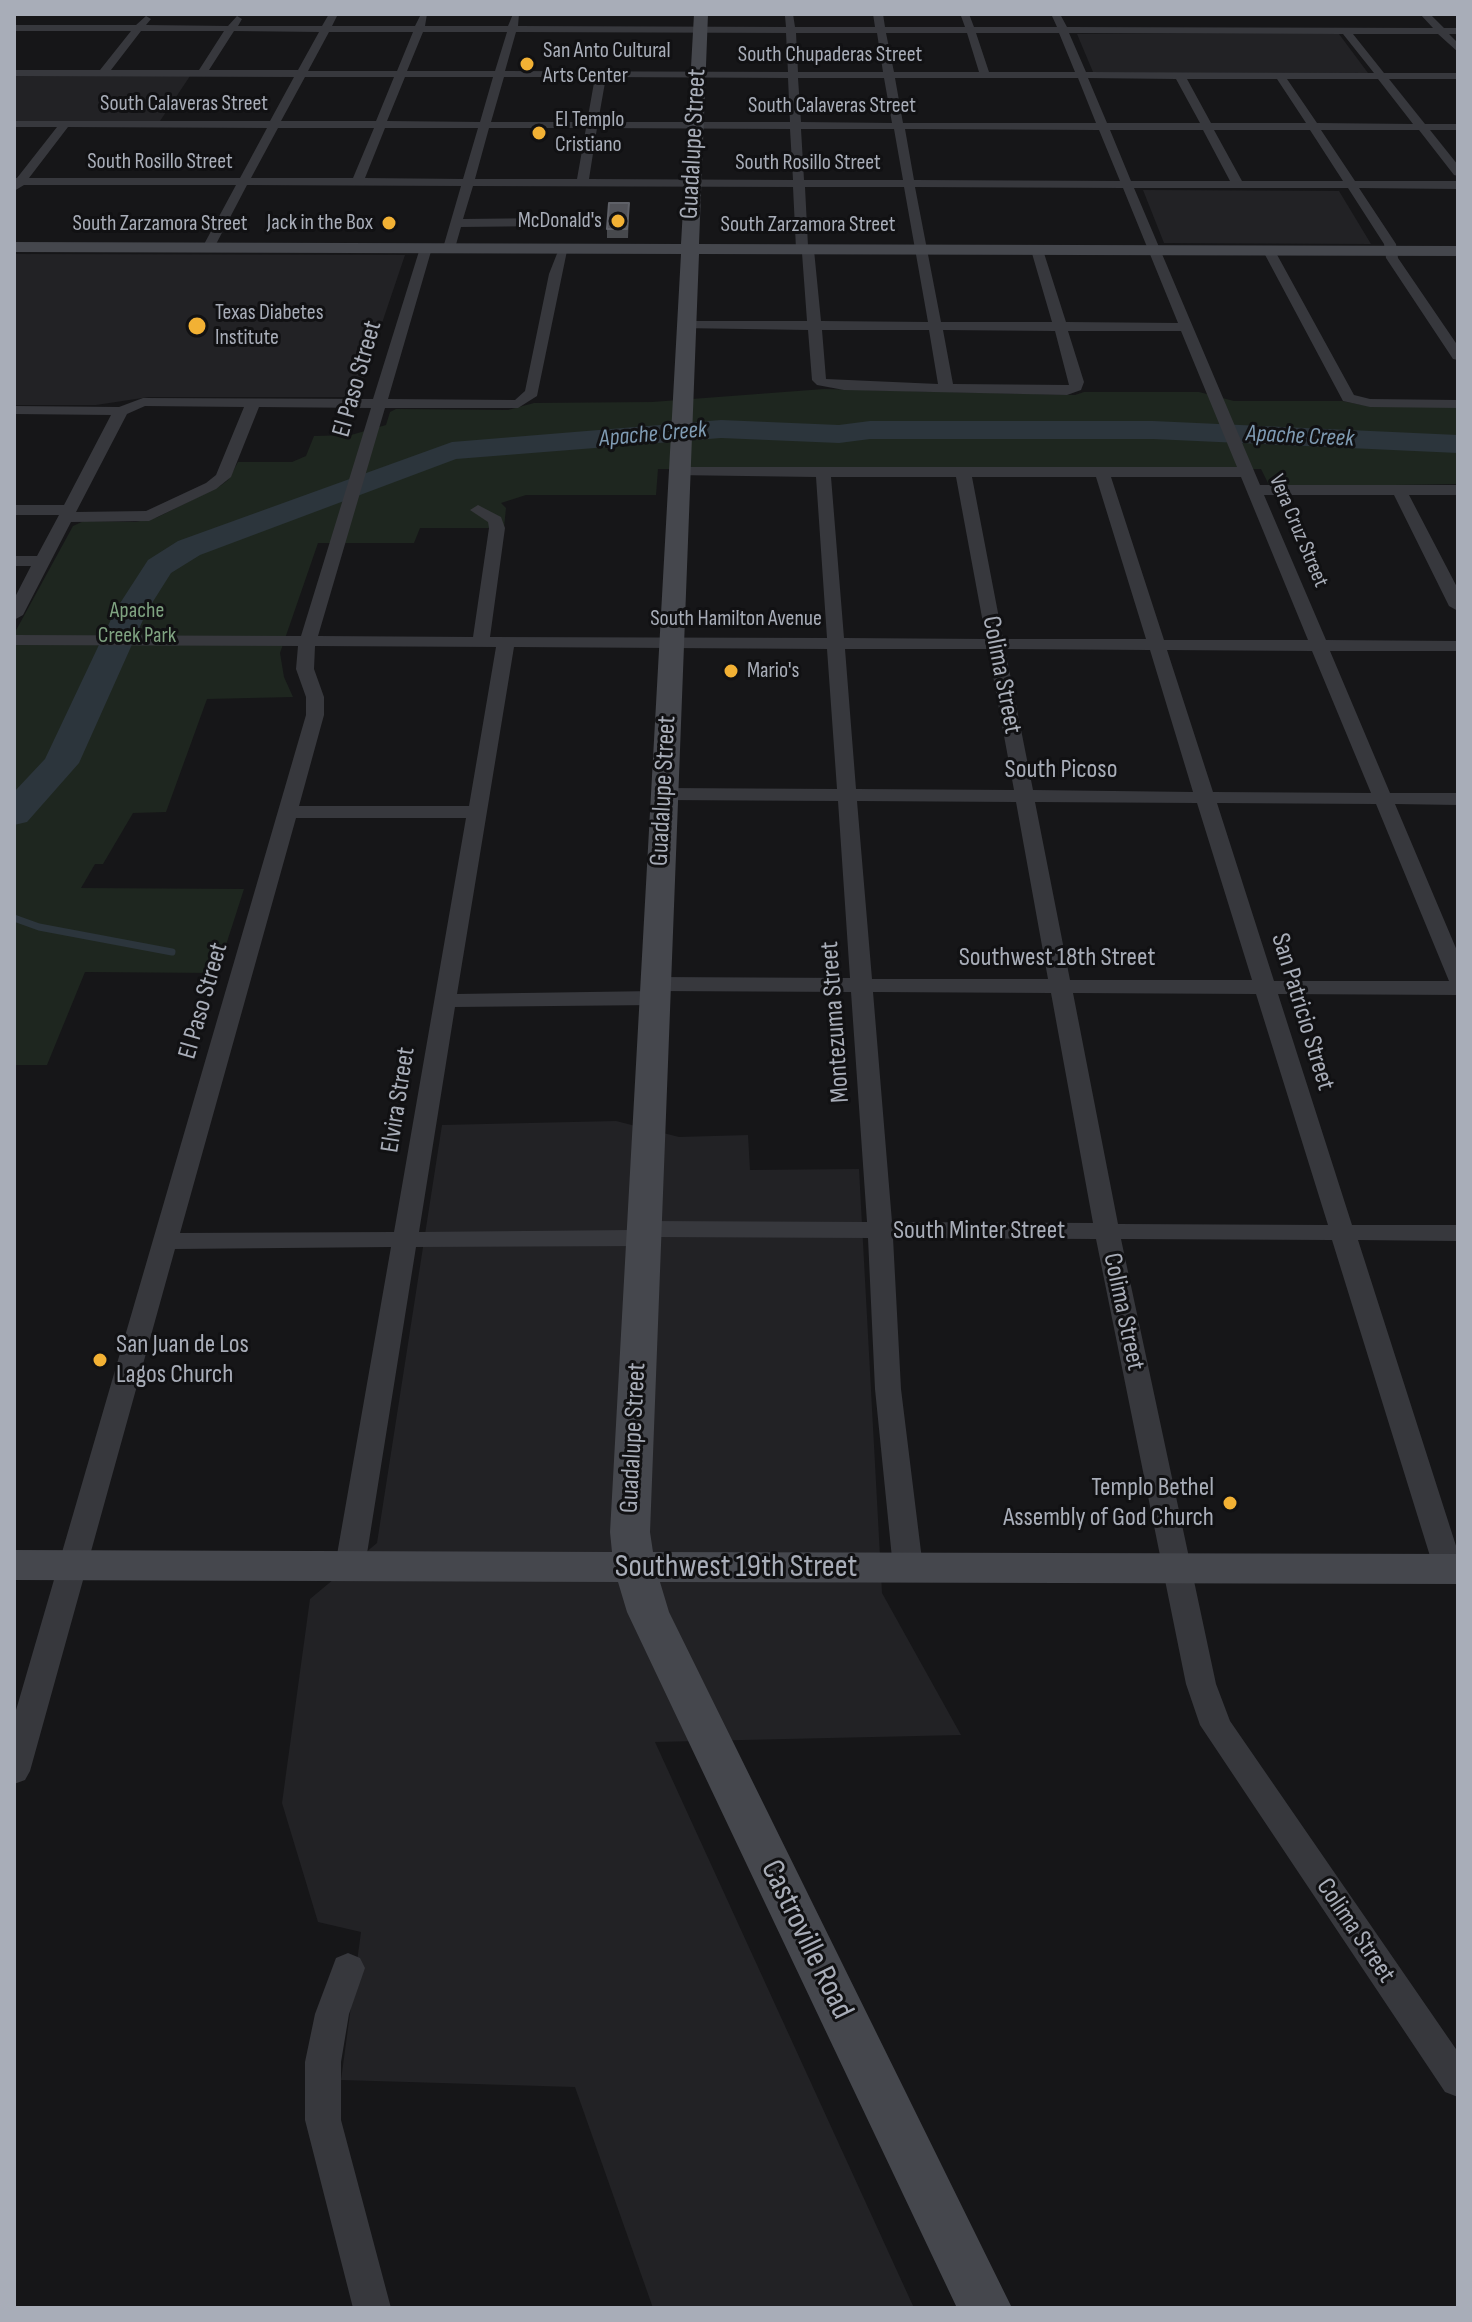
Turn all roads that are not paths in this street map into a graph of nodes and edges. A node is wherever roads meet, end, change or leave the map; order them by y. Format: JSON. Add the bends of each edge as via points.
{"nodes":[{"id":1,"x":150,"y":14,"type":"edge"},
{"id":2,"x":241,"y":14,"type":"edge"},
{"id":3,"x":333,"y":14,"type":"edge"},
{"id":4,"x":425,"y":14,"type":"edge"},
{"id":5,"x":517,"y":14,"type":"edge"},
{"id":6,"x":609,"y":14,"type":"edge"},
{"id":7,"x":789,"y":14,"type":"edge"},
{"id":8,"x":878,"y":14,"type":"edge"},
{"id":9,"x":965,"y":14,"type":"edge"},
{"id":10,"x":1056,"y":14,"type":"edge"},
{"id":11,"x":1425,"y":14,"type":"edge"},
{"id":12,"x":1242,"y":20,"type":"dead end"},
{"id":13,"x":701,"y":22,"type":"edge"},
{"id":14,"x":14,"y":28,"type":"edge"},
{"id":15,"x":139,"y":28,"type":"junction"},
{"id":16,"x":231,"y":28,"type":"junction"},
{"id":17,"x":325,"y":28,"type":"junction"},
{"id":18,"x":419,"y":28,"type":"junction"},
{"id":19,"x":513,"y":29,"type":"junction"},
{"id":20,"x":606,"y":29,"type":"junction"},
{"id":21,"x":790,"y":29,"type":"junction"},
{"id":22,"x":881,"y":29,"type":"junction"},
{"id":23,"x":971,"y":30,"type":"junction"},
{"id":24,"x":1063,"y":30,"type":"junction"},
{"id":25,"x":1249,"y":31,"type":"junction"},
{"id":26,"x":1346,"y":31,"type":"junction"},
{"id":27,"x":1441,"y":31,"type":"junction"},
{"id":28,"x":1458,"y":31,"type":"edge"},
{"id":29,"x":1458,"y":49,"type":"edge"},
{"id":30,"x":14,"y":73,"type":"edge"},
{"id":31,"x":103,"y":73,"type":"junction"},
{"id":32,"x":200,"y":73,"type":"junction"},
{"id":33,"x":401,"y":73,"type":"junction"},
{"id":34,"x":301,"y":74,"type":"junction"},
{"id":35,"x":500,"y":74,"type":"junction"},
{"id":36,"x":601,"y":74,"type":"junction"},
{"id":37,"x":699,"y":74,"type":"junction"},
{"id":38,"x":794,"y":74,"type":"junction"},
{"id":39,"x":890,"y":75,"type":"junction"},
{"id":40,"x":985,"y":75,"type":"junction"},
{"id":41,"x":1081,"y":75,"type":"junction"},
{"id":42,"x":1180,"y":76,"type":"junction"},
{"id":43,"x":1280,"y":76,"type":"junction"},
{"id":44,"x":1382,"y":76,"type":"junction"},
{"id":45,"x":1458,"y":76,"type":"edge"},
{"id":46,"x":14,"y":124,"type":"edge"},
{"id":47,"x":65,"y":124,"type":"junction"},
{"id":48,"x":274,"y":124,"type":"junction"},
{"id":49,"x":380,"y":125,"type":"junction"},
{"id":50,"x":485,"y":125,"type":"junction"},
{"id":51,"x":591,"y":125,"type":"junction"},
{"id":52,"x":695,"y":125,"type":"junction"},
{"id":53,"x":797,"y":126,"type":"junction"},
{"id":54,"x":899,"y":126,"type":"junction"},
{"id":55,"x":1102,"y":126,"type":"junction"},
{"id":56,"x":1207,"y":127,"type":"junction"},
{"id":57,"x":1315,"y":127,"type":"junction"},
{"id":58,"x":1423,"y":127,"type":"junction"},
{"id":59,"x":1458,"y":127,"type":"edge"},
{"id":60,"x":1458,"y":173,"type":"edge"},
{"id":61,"x":243,"y":182,"type":"junction"},
{"id":62,"x":357,"y":183,"type":"junction"},
{"id":63,"x":468,"y":183,"type":"junction"},
{"id":64,"x":582,"y":183,"type":"junction"},
{"id":65,"x":693,"y":183,"type":"junction"},
{"id":66,"x":800,"y":183,"type":"junction"},
{"id":67,"x":908,"y":183,"type":"junction"},
{"id":68,"x":16,"y":184,"type":"edge"},
{"id":69,"x":1126,"y":184,"type":"junction"},
{"id":70,"x":1238,"y":184,"type":"junction"},
{"id":71,"x":1353,"y":185,"type":"junction"},
{"id":72,"x":1458,"y":185,"type":"edge"},
{"id":73,"x":549,"y":222,"type":"dead end"},
{"id":74,"x":457,"y":223,"type":"junction"},
{"id":75,"x":14,"y":247,"type":"edge"},
{"id":76,"x":208,"y":248,"type":"junction"},
{"id":77,"x":426,"y":248,"type":"junction"},
{"id":78,"x":449,"y":248,"type":"junction"},
{"id":79,"x":564,"y":249,"type":"junction"},
{"id":80,"x":688,"y":249,"type":"junction"},
{"id":81,"x":805,"y":250,"type":"junction"},
{"id":82,"x":922,"y":250,"type":"junction"},
{"id":83,"x":1037,"y":250,"type":"junction"},
{"id":84,"x":1154,"y":250,"type":"junction"},
{"id":85,"x":1269,"y":251,"type":"junction"},
{"id":86,"x":1391,"y":251,"type":"junction"},
{"id":87,"x":1458,"y":251,"type":"edge"},
{"id":88,"x":685,"y":325,"type":"junction"},
{"id":89,"x":814,"y":326,"type":"junction"},
{"id":90,"x":935,"y":326,"type":"junction"},
{"id":91,"x":1061,"y":327,"type":"junction"},
{"id":92,"x":1186,"y":327,"type":"junction"},
{"id":93,"x":1458,"y":356,"type":"edge"},
{"id":94,"x":946,"y":386,"type":"junction"},
{"id":95,"x":253,"y":403,"type":"junction"},
{"id":96,"x":1458,"y":404,"type":"edge"},
{"id":97,"x":381,"y":405,"type":"junction"},
{"id":98,"x":14,"y":410,"type":"edge"},
{"id":99,"x":121,"y":411,"type":"junction"},
{"id":100,"x":680,"y":466,"type":"junction"},
{"id":101,"x":823,"y":472,"type":"junction"},
{"id":102,"x":963,"y":472,"type":"junction"},
{"id":103,"x":1102,"y":472,"type":"junction"},
{"id":104,"x":1247,"y":475,"type":"junction"},
{"id":105,"x":1399,"y":490,"type":"junction"},
{"id":106,"x":1458,"y":490,"type":"edge"},
{"id":107,"x":14,"y":510,"type":"edge"},
{"id":108,"x":478,"y":510,"type":"dead end"},
{"id":109,"x":68,"y":514,"type":"junction"},
{"id":110,"x":14,"y":561,"type":"edge"},
{"id":111,"x":43,"y":561,"type":"junction"},
{"id":112,"x":1458,"y":606,"type":"edge"},
{"id":113,"x":14,"y":615,"type":"edge"},
{"id":114,"x":19,"y":640,"type":"edge"},
{"id":115,"x":307,"y":642,"type":"junction"},
{"id":116,"x":481,"y":642,"type":"junction"},
{"id":117,"x":506,"y":642,"type":"junction"},
{"id":118,"x":671,"y":643,"type":"junction"},
{"id":119,"x":836,"y":644,"type":"junction"},
{"id":120,"x":995,"y":645,"type":"junction"},
{"id":121,"x":1155,"y":645,"type":"junction"},
{"id":122,"x":1320,"y":646,"type":"junction"},
{"id":123,"x":1458,"y":646,"type":"edge"},
{"id":124,"x":665,"y":794,"type":"junction"},
{"id":125,"x":845,"y":795,"type":"junction"},
{"id":126,"x":1024,"y":796,"type":"junction"},
{"id":127,"x":1205,"y":797,"type":"junction"},
{"id":128,"x":1384,"y":799,"type":"junction"},
{"id":129,"x":1458,"y":799,"type":"edge"},
{"id":130,"x":288,"y":812,"type":"junction"},
{"id":131,"x":477,"y":812,"type":"junction"},
{"id":132,"x":1458,"y":979,"type":"edge"},
{"id":133,"x":861,"y":985,"type":"junction"},
{"id":134,"x":1063,"y":986,"type":"junction"},
{"id":135,"x":1266,"y":988,"type":"junction"},
{"id":136,"x":1458,"y":988,"type":"edge"},
{"id":137,"x":655,"y":991,"type":"junction"},
{"id":138,"x":445,"y":1001,"type":"junction"},
{"id":139,"x":880,"y":1231,"type":"junction"},
{"id":140,"x":1107,"y":1231,"type":"junction"},
{"id":141,"x":1340,"y":1232,"type":"junction"},
{"id":142,"x":1458,"y":1233,"type":"edge"},
{"id":143,"x":644,"y":1234,"type":"junction"},
{"id":144,"x":165,"y":1241,"type":"junction"},
{"id":145,"x":406,"y":1241,"type":"junction"},
{"id":146,"x":14,"y":1565,"type":"edge"},
{"id":147,"x":73,"y":1566,"type":"junction"},
{"id":148,"x":350,"y":1566,"type":"junction"},
{"id":149,"x":635,"y":1568,"type":"junction"},
{"id":150,"x":908,"y":1568,"type":"junction"},
{"id":151,"x":1176,"y":1568,"type":"junction"},
{"id":152,"x":1454,"y":1569,"type":"edge"},
{"id":153,"x":14,"y":1771,"type":"edge"},
{"id":154,"x":348,"y":1968,"type":"dead end"},
{"id":155,"x":1458,"y":2081,"type":"edge"},
{"id":156,"x":372,"y":2308,"type":"edge"},
{"id":157,"x":985,"y":2308,"type":"edge"}],
"edges":[{"from":1,"to":15,"type":"street"},
{"from":2,"to":16,"type":"street"},
{"from":3,"to":17,"type":"street"},
{"from":4,"to":18,"type":"street"},
{"from":5,"to":19,"type":"street"},
{"from":6,"to":20,"type":"street"},
{"from":7,"to":21,"type":"street"},
{"from":8,"to":22,"type":"street"},
{"from":9,"to":23,"type":"street"},
{"from":10,"to":24,"type":"street","name":"Vera Cruz Street"},
{"from":11,"to":27,"type":"street"},
{"from":12,"to":25,"type":"street"},
{"from":13,"to":20,"type":"street"},
{"from":13,"to":21,"type":"street"},
{"from":13,"to":37,"type":"main road","name":"Guadalupe Street"},
{"from":14,"to":15,"type":"street"},
{"from":15,"to":16,"type":"street"},
{"from":15,"to":31,"type":"street"},
{"from":16,"to":17,"type":"street"},
{"from":16,"to":32,"type":"street"},
{"from":17,"to":18,"type":"street"},
{"from":17,"to":34,"type":"street"},
{"from":18,"to":19,"type":"street"},
{"from":18,"to":33,"type":"street"},
{"from":19,"to":20,"type":"street"},
{"from":19,"to":35,"type":"street"},
{"from":21,"to":22,"type":"street"},
{"from":21,"to":38,"type":"street"},
{"from":22,"to":23,"type":"street"},
{"from":22,"to":39,"type":"street"},
{"from":23,"to":24,"type":"street"},
{"from":23,"to":40,"type":"street"},
{"from":24,"to":25,"type":"street"},
{"from":24,"to":41,"type":"street","name":"Vera Cruz Street"},
{"from":25,"to":26,"type":"street"},
{"from":26,"to":27,"type":"street"},
{"from":26,"to":44,"type":"street"},
{"from":27,"to":28,"type":"street"},
{"from":27,"to":29,"type":"street"},
{"from":30,"to":31,"type":"street","name":"South Chupaderas Street"},
{"from":31,"to":32,"type":"street","name":"South Chupaderas Street"},
{"from":32,"to":34,"type":"street","name":"South Chupaderas Street"},
{"from":33,"to":34,"type":"street","name":"South Chupaderas Street"},
{"from":33,"to":35,"type":"street","name":"South Chupaderas Street"},
{"from":33,"to":49,"type":"street"},
{"from":34,"to":48,"type":"street"},
{"from":35,"to":36,"type":"street","name":"South Chupaderas Street"},
{"from":35,"to":50,"type":"street"},
{"from":36,"to":37,"type":"street","name":"South Chupaderas Street"},
{"from":36,"to":51,"type":"street"},
{"from":37,"to":38,"type":"street","name":"South Chupaderas Street"},
{"from":37,"to":52,"type":"main road","name":"Guadalupe Street"},
{"from":38,"to":39,"type":"street","name":"South Chupaderas Street"},
{"from":38,"to":53,"type":"street"},
{"from":39,"to":40,"type":"street","name":"South Chupaderas Street"},
{"from":39,"to":54,"type":"street"},
{"from":40,"to":41,"type":"street","name":"South Chupaderas Street"},
{"from":41,"to":42,"type":"street","name":"South Chupaderas Street"},
{"from":41,"to":55,"type":"street","name":"Vera Cruz Street"},
{"from":42,"to":43,"type":"street","name":"South Chupaderas Street"},
{"from":42,"to":56,"type":"street"},
{"from":43,"to":44,"type":"street","name":"South Chupaderas Street"},
{"from":43,"to":57,"type":"street"},
{"from":44,"to":45,"type":"street","name":"South Chupaderas Street"},
{"from":44,"to":58,"type":"street"},
{"from":46,"to":47,"type":"street","name":"South Calaveras Street"},
{"from":47,"to":48,"type":"street","name":"South Calaveras Street"},
{"from":47,"to":68,"type":"street"},
{"from":48,"to":49,"type":"street","name":"South Calaveras Street"},
{"from":48,"to":61,"type":"street"},
{"from":49,"to":50,"type":"street","name":"South Calaveras Street"},
{"from":49,"to":62,"type":"street"},
{"from":50,"to":51,"type":"street","name":"South Calaveras Street"},
{"from":50,"to":63,"type":"street"},
{"from":51,"to":52,"type":"street","name":"South Calaveras Street"},
{"from":51,"to":64,"type":"street"},
{"from":52,"to":53,"type":"street","name":"South Calaveras Street"},
{"from":52,"to":65,"type":"main road","name":"Guadalupe Street"},
{"from":53,"to":54,"type":"street","name":"South Calaveras Street"},
{"from":53,"to":66,"type":"street"},
{"from":54,"to":55,"type":"street","name":"South Calaveras Street"},
{"from":54,"to":67,"type":"street"},
{"from":55,"to":56,"type":"street","name":"South Calaveras Street"},
{"from":55,"to":69,"type":"street","name":"Vera Cruz Street"},
{"from":56,"to":57,"type":"street","name":"South Calaveras Street"},
{"from":56,"to":70,"type":"street"},
{"from":57,"to":58,"type":"street","name":"South Calaveras Street"},
{"from":57,"to":71,"type":"street"},
{"from":58,"to":59,"type":"street","name":"South Calaveras Street"},
{"from":58,"to":60,"type":"street"},
{"from":61,"to":62,"type":"street","name":"South Rosillo Street"},
{"from":61,"to":68,"type":"street","name":"South Rosillo Street"},
{"from":61,"to":76,"type":"street"},
{"from":62,"to":63,"type":"street","name":"South Rosillo Street"},
{"from":63,"to":64,"type":"street","name":"South Rosillo Street"},
{"from":63,"to":74,"type":"street"},
{"from":64,"to":65,"type":"street","name":"South Rosillo Street"},
{"from":65,"to":66,"type":"street","name":"South Rosillo Street"},
{"from":65,"to":80,"type":"main road","name":"Guadalupe Street"},
{"from":66,"to":67,"type":"street","name":"South Rosillo Street"},
{"from":66,"to":81,"type":"street"},
{"from":67,"to":69,"type":"street","name":"South Rosillo Street"},
{"from":67,"to":82,"type":"street"},
{"from":69,"to":70,"type":"street","name":"South Rosillo Street"},
{"from":69,"to":84,"type":"street","name":"Vera Cruz Street"},
{"from":70,"to":71,"type":"street","name":"South Rosillo Street"},
{"from":71,"to":72,"type":"street","name":"South Rosillo Street"},
{"from":71,"to":86,"type":"street"},
{"from":73,"to":74,"type":"street"},
{"from":74,"to":78,"type":"street"},
{"from":75,"to":76,"type":"main road","name":"South Zarzamora Street"},
{"from":76,"to":77,"type":"main road","name":"South Zarzamora Street"},
{"from":77,"to":78,"type":"main road","name":"South Zarzamora Street"},
{"from":77,"to":97,"type":"street","name":"El Paso Street"},
{"from":78,"to":79,"type":"main road","name":"South Zarzamora Street"},
{"from":79,"to":80,"type":"main road","name":"South Zarzamora Street"},
{"from":79,"to":97,"type":"street","via":[[532,393],[518,404]]},
{"from":80,"to":81,"type":"main road","name":"South Zarzamora Street"},
{"from":80,"to":88,"type":"main road","name":"Guadalupe Street"},
{"from":81,"to":82,"type":"main road","name":"South Zarzamora Street"},
{"from":81,"to":89,"type":"street"},
{"from":82,"to":83,"type":"main road","name":"South Zarzamora Street"},
{"from":82,"to":90,"type":"street"},
{"from":83,"to":84,"type":"main road","name":"South Zarzamora Street"},
{"from":83,"to":91,"type":"street"},
{"from":84,"to":85,"type":"main road","name":"South Zarzamora Street"},
{"from":84,"to":92,"type":"street","name":"Vera Cruz Street"},
{"from":85,"to":86,"type":"main road","name":"South Zarzamora Street"},
{"from":85,"to":96,"type":"street","via":[[1348,398]]},
{"from":86,"to":87,"type":"main road","name":"South Zarzamora Street"},
{"from":86,"to":93,"type":"street"},
{"from":88,"to":89,"type":"street"},
{"from":88,"to":100,"type":"main road","name":"Guadalupe Street"},
{"from":89,"to":90,"type":"street"},
{"from":89,"to":94,"type":"street","via":[[819,380],[833,385]]},
{"from":90,"to":91,"type":"street"},
{"from":90,"to":94,"type":"street"},
{"from":91,"to":92,"type":"street"},
{"from":91,"to":94,"type":"street","via":[[1077,382],[1073,389]]},
{"from":92,"to":104,"type":"street","name":"Vera Cruz Street"},
{"from":95,"to":97,"type":"street"},
{"from":95,"to":99,"type":"street","via":[[143,402]]},
{"from":95,"to":109,"type":"street","via":[[223,477],[211,486],[149,516]]},
{"from":97,"to":115,"type":"street","name":"El Paso Street"},
{"from":98,"to":99,"type":"street"},
{"from":99,"to":109,"type":"street"},
{"from":100,"to":101,"type":"street"},
{"from":100,"to":118,"type":"main road","name":"Guadalupe Street"},
{"from":101,"to":102,"type":"street"},
{"from":101,"to":119,"type":"street","name":"Montezuma Street"},
{"from":102,"to":103,"type":"street"},
{"from":102,"to":120,"type":"street","name":"Colima Street"},
{"from":103,"to":104,"type":"street"},
{"from":103,"to":121,"type":"street","name":"San Patricio Street"},
{"from":104,"to":105,"type":"street"},
{"from":104,"to":122,"type":"street","name":"Vera Cruz Street"},
{"from":105,"to":106,"type":"street"},
{"from":105,"to":112,"type":"street"},
{"from":107,"to":109,"type":"street"},
{"from":108,"to":116,"type":"street","via":[[495,520],[497,528]]},
{"from":109,"to":111,"type":"street"},
{"from":110,"to":111,"type":"street"},
{"from":111,"to":113,"type":"street"},
{"from":114,"to":115,"type":"street","name":"South Hamilton Avenue"},
{"from":115,"to":116,"type":"street","name":"South Hamilton Avenue"},
{"from":115,"to":130,"type":"street","name":"El Paso Street","via":[[305,669],[315,715]]},
{"from":116,"to":117,"type":"street","name":"South Hamilton Avenue"},
{"from":117,"to":118,"type":"street","name":"South Hamilton Avenue"},
{"from":117,"to":131,"type":"street","name":"Elvira Street"},
{"from":118,"to":119,"type":"street","name":"South Hamilton Avenue"},
{"from":118,"to":124,"type":"main road","name":"Guadalupe Street"},
{"from":119,"to":120,"type":"street","name":"South Hamilton Avenue"},
{"from":119,"to":125,"type":"street","name":"Montezuma Street"},
{"from":120,"to":121,"type":"street","name":"South Hamilton Avenue"},
{"from":120,"to":126,"type":"street","name":"Colima Street"},
{"from":121,"to":122,"type":"street","name":"South Hamilton Avenue"},
{"from":121,"to":127,"type":"street","name":"San Patricio Street"},
{"from":122,"to":123,"type":"street","name":"South Hamilton Avenue"},
{"from":122,"to":128,"type":"street","name":"Vera Cruz Street"},
{"from":124,"to":125,"type":"street","name":"South Picoso"},
{"from":124,"to":137,"type":"main road","name":"Guadalupe Street"},
{"from":125,"to":126,"type":"street","name":"South Picoso"},
{"from":125,"to":133,"type":"street","name":"Montezuma Street"},
{"from":126,"to":127,"type":"street","name":"South Picoso"},
{"from":126,"to":134,"type":"street","name":"Colima Street"},
{"from":127,"to":128,"type":"street","name":"South Picoso"},
{"from":127,"to":135,"type":"street","name":"San Patricio Street"},
{"from":128,"to":129,"type":"street","name":"South Picoso"},
{"from":128,"to":132,"type":"street","name":"Vera Cruz Street"},
{"from":130,"to":131,"type":"street"},
{"from":130,"to":144,"type":"street","name":"El Paso Street"},
{"from":131,"to":138,"type":"street","name":"Elvira Street"},
{"from":133,"to":134,"type":"street","name":"Southwest 18th Street"},
{"from":133,"to":137,"type":"street","name":"Southwest 18th Street"},
{"from":133,"to":139,"type":"street","name":"Montezuma Street"},
{"from":134,"to":135,"type":"street","name":"Southwest 18th Street"},
{"from":134,"to":140,"type":"street","name":"Colima Street"},
{"from":135,"to":136,"type":"street","name":"Southwest 18th Street"},
{"from":135,"to":141,"type":"street","name":"San Patricio Street"},
{"from":137,"to":138,"type":"street","name":"Southwest 18th Street"},
{"from":137,"to":143,"type":"main road","name":"Guadalupe Street"},
{"from":138,"to":145,"type":"street","name":"Elvira Street"},
{"from":139,"to":140,"type":"street","name":"South Minter Street"},
{"from":139,"to":143,"type":"street","name":"South Minter Street"},
{"from":139,"to":150,"type":"street","name":"Montezuma Street","via":[[888,1389]]},
{"from":140,"to":141,"type":"street","name":"South Minter Street"},
{"from":140,"to":151,"type":"street","name":"Colima Street"},
{"from":141,"to":142,"type":"street","name":"South Minter Street"},
{"from":141,"to":152,"type":"street","name":"San Patricio Street"},
{"from":143,"to":145,"type":"street","name":"South Minter Street"},
{"from":143,"to":149,"type":"main road","name":"Guadalupe Street","via":[[630,1532]]},
{"from":144,"to":145,"type":"street","name":"South Minter Street"},
{"from":144,"to":147,"type":"street","name":"El Paso Street"},
{"from":145,"to":148,"type":"street","name":"Elvira Street"},
{"from":146,"to":147,"type":"main road","name":"Southwest 19th Street"},
{"from":147,"to":148,"type":"main road","name":"Southwest 19th Street"},
{"from":147,"to":153,"type":"street","name":"El Paso Street"},
{"from":148,"to":149,"type":"main road","name":"Southwest 19th Street"},
{"from":149,"to":150,"type":"main road","name":"Southwest 19th Street"},
{"from":149,"to":157,"type":"main road","name":"Castroville Road","via":[[677,1675]]},
{"from":150,"to":151,"type":"main road","name":"Southwest 19th Street"},
{"from":151,"to":152,"type":"main road","name":"Southwest 19th Street"},
{"from":151,"to":155,"type":"street","name":"Colima Street","via":[[1201,1684],[1216,1725]]},
{"from":154,"to":156,"type":"street","via":[[323,2062],[323,2120]]}]}
